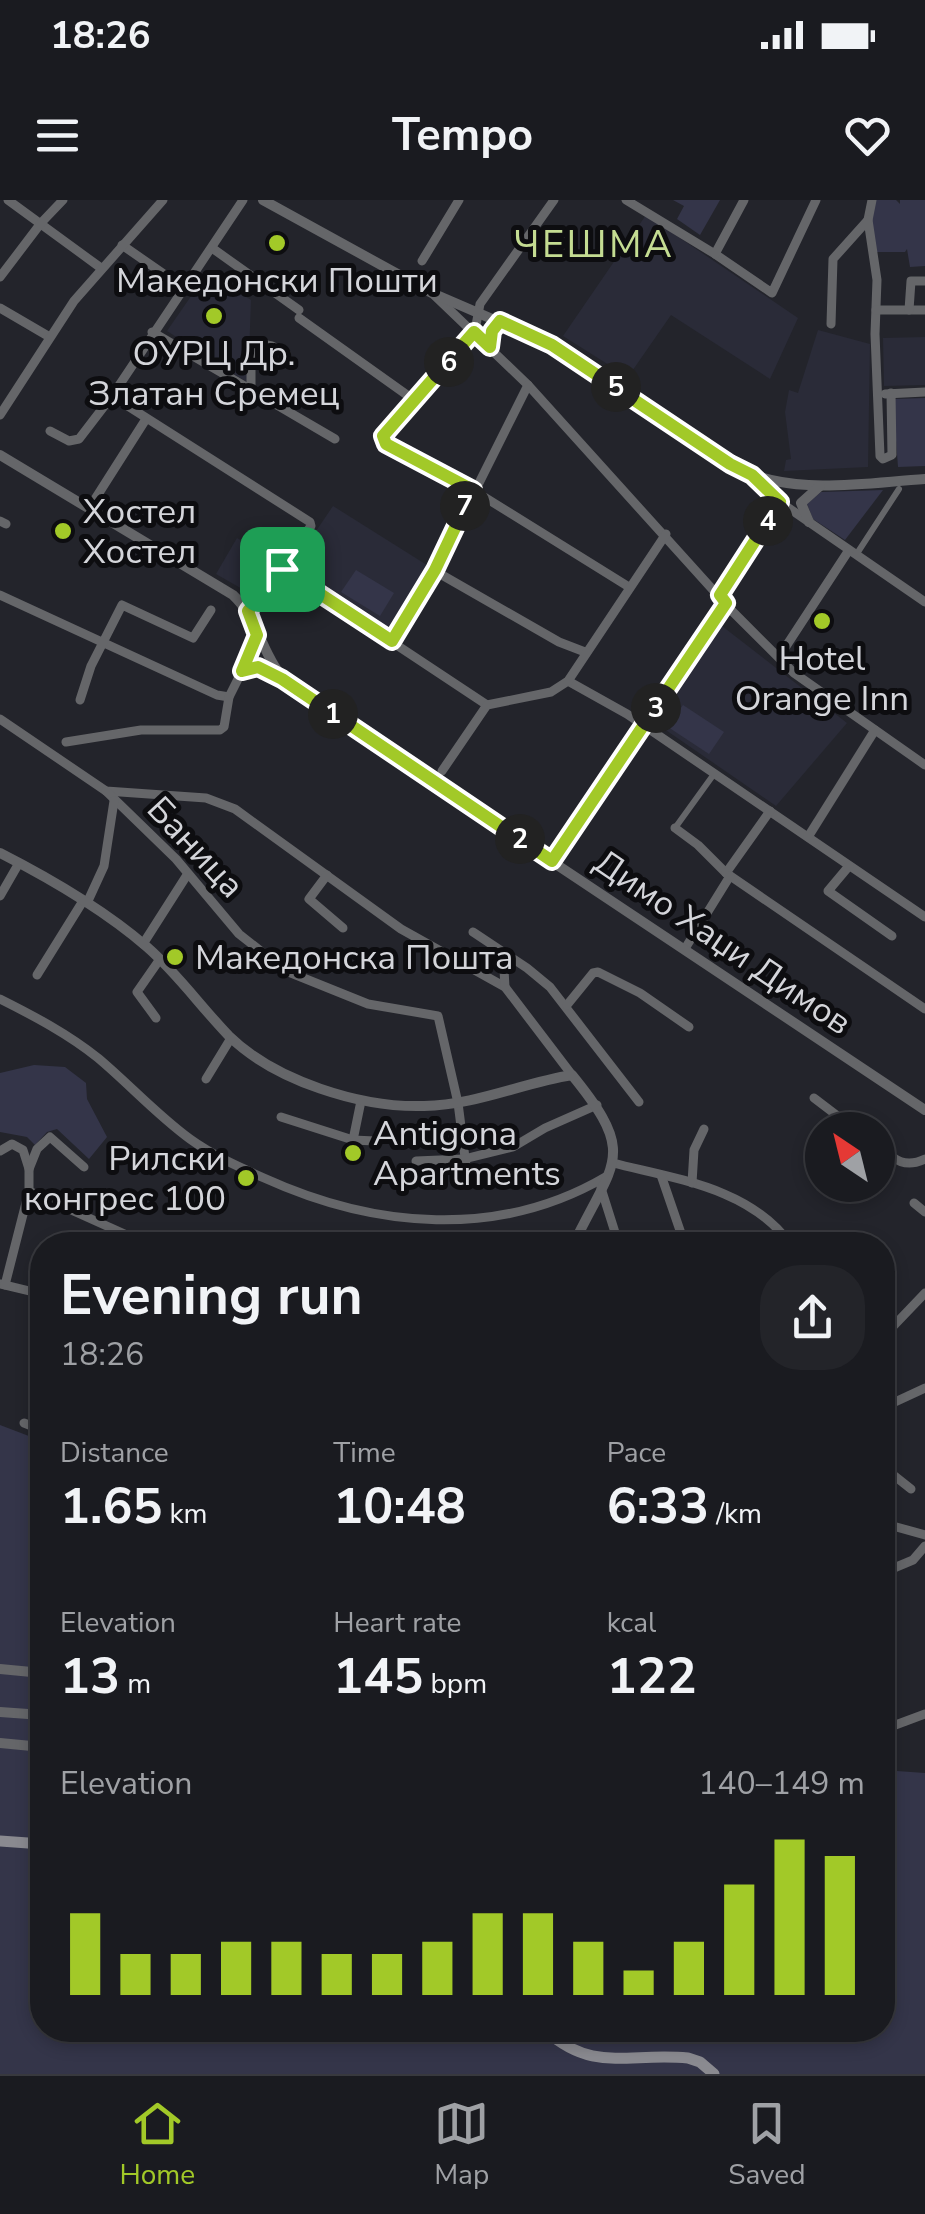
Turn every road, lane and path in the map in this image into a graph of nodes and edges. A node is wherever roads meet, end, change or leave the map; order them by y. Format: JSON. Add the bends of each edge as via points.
{"nodes":[{"id":1,"x":8,"y":200,"type":"edge"},
{"id":2,"x":63,"y":200,"type":"edge"},
{"id":3,"x":163,"y":200,"type":"edge"},
{"id":4,"x":243,"y":200,"type":"edge"},
{"id":5,"x":264,"y":200,"type":"edge"},
{"id":6,"x":459,"y":200,"type":"edge"},
{"id":7,"x":554,"y":200,"type":"edge"},
{"id":8,"x":626,"y":200,"type":"edge"},
{"id":9,"x":744,"y":200,"type":"edge"},
{"id":10,"x":816,"y":200,"type":"edge"},
{"id":11,"x":872,"y":200,"type":"edge"},
{"id":12,"x":868,"y":220,"type":"junction"},
{"id":13,"x":41,"y":223,"type":"junction"},
{"id":14,"x":122,"y":245,"type":"junction"},
{"id":15,"x":212,"y":248,"type":"junction"},
{"id":16,"x":715,"y":254,"type":"junction"},
{"id":17,"x":422,"y":261,"type":"dead end"},
{"id":18,"x":101,"y":268,"type":"junction"},
{"id":19,"x":0,"y":278,"type":"edge"},
{"id":20,"x":925,"y":281,"type":"edge"},
{"id":21,"x":184,"y":288,"type":"junction"},
{"id":22,"x":432,"y":293,"type":"junction"},
{"id":23,"x":0,"y":308,"type":"edge"},
{"id":24,"x":876,"y":310,"type":"junction"},
{"id":25,"x":909,"y":310,"type":"junction"},
{"id":26,"x":925,"y":310,"type":"edge"},
{"id":27,"x":477,"y":312,"type":"junction"},
{"id":28,"x":500,"y":321,"type":"junction"},
{"id":29,"x":831,"y":324,"type":"dead end"},
{"id":30,"x":152,"y":332,"type":"junction"},
{"id":31,"x":478,"y":335,"type":"junction"},
{"id":32,"x":48,"y":336,"type":"junction"},
{"id":33,"x":490,"y":347,"type":"junction"},
{"id":34,"x":286,"y":353,"type":"dead end"},
{"id":35,"x":528,"y":385,"type":"junction"},
{"id":36,"x":251,"y":392,"type":"junction"},
{"id":37,"x":925,"y":392,"type":"edge"},
{"id":38,"x":878,"y":394,"type":"junction"},
{"id":39,"x":891,"y":394,"type":"junction"},
{"id":40,"x":112,"y":396,"type":"junction"},
{"id":41,"x":414,"y":400,"type":"junction"},
{"id":42,"x":0,"y":415,"type":"edge"},
{"id":43,"x":146,"y":420,"type":"junction"},
{"id":44,"x":50,"y":431,"type":"dead end"},
{"id":45,"x":334,"y":439,"type":"dead end"},
{"id":46,"x":0,"y":455,"type":"edge"},
{"id":47,"x":752,"y":475,"type":"junction"},
{"id":48,"x":925,"y":479,"type":"edge"},
{"id":49,"x":821,"y":485,"type":"junction"},
{"id":50,"x":898,"y":489,"type":"dead end"},
{"id":51,"x":473,"y":490,"type":"junction"},
{"id":52,"x":780,"y":502,"type":"junction"},
{"id":53,"x":90,"y":508,"type":"junction"},
{"id":54,"x":809,"y":522,"type":"junction"},
{"id":55,"x":666,"y":534,"type":"junction"},
{"id":56,"x":852,"y":552,"type":"junction"},
{"id":57,"x":282,"y":569,"type":"junction"},
{"id":58,"x":435,"y":570,"type":"junction"},
{"id":59,"x":629,"y":587,"type":"junction"},
{"id":60,"x":0,"y":595,"type":"edge"},
{"id":61,"x":723,"y":599,"type":"junction"},
{"id":62,"x":925,"y":602,"type":"edge"},
{"id":63,"x":211,"y":610,"type":"dead end"},
{"id":64,"x":248,"y":611,"type":"junction"},
{"id":65,"x":257,"y":635,"type":"junction"},
{"id":66,"x":392,"y":641,"type":"junction"},
{"id":67,"x":102,"y":644,"type":"junction"},
{"id":68,"x":585,"y":652,"type":"junction"},
{"id":69,"x":779,"y":658,"type":"junction"},
{"id":70,"x":242,"y":671,"type":"junction"},
{"id":71,"x":568,"y":681,"type":"junction"},
{"id":72,"x":286,"y":682,"type":"junction"},
{"id":73,"x":229,"y":697,"type":"junction"},
{"id":74,"x":80,"y":700,"type":"dead end"},
{"id":75,"x":487,"y":705,"type":"junction"},
{"id":76,"x":0,"y":719,"type":"edge"},
{"id":77,"x":644,"y":726,"type":"junction"},
{"id":78,"x":875,"y":730,"type":"junction"},
{"id":79,"x":66,"y":742,"type":"dead end"},
{"id":80,"x":925,"y":764,"type":"edge"},
{"id":81,"x":442,"y":771,"type":"dead end"},
{"id":82,"x":714,"y":774,"type":"junction"},
{"id":83,"x":106,"y":791,"type":"junction"},
{"id":84,"x":114,"y":801,"type":"junction"},
{"id":85,"x":770,"y":811,"type":"junction"},
{"id":86,"x":675,"y":828,"type":"joint"},
{"id":87,"x":808,"y":837,"type":"junction"},
{"id":88,"x":0,"y":852,"type":"edge"},
{"id":89,"x":552,"y":861,"type":"junction"},
{"id":90,"x":19,"y":863,"type":"junction"},
{"id":91,"x":849,"y":866,"type":"junction"},
{"id":92,"x":728,"y":874,"type":"junction"},
{"id":93,"x":328,"y":875,"type":"junction"},
{"id":94,"x":187,"y":876,"type":"junction"},
{"id":95,"x":0,"y":896,"type":"edge"},
{"id":96,"x":85,"y":902,"type":"junction"},
{"id":97,"x":925,"y":917,"type":"edge"},
{"id":98,"x":343,"y":928,"type":"dead end"},
{"id":99,"x":472,"y":932,"type":"dead end"},
{"id":100,"x":892,"y":936,"type":"dead end"},
{"id":101,"x":143,"y":944,"type":"junction"},
{"id":102,"x":686,"y":947,"type":"dead end"},
{"id":103,"x":503,"y":952,"type":"junction"},
{"id":104,"x":160,"y":958,"type":"junction"},
{"id":105,"x":37,"y":975,"type":"dead end"},
{"id":106,"x":505,"y":987,"type":"junction"},
{"id":107,"x":0,"y":999,"type":"edge"},
{"id":108,"x":566,"y":1005,"type":"junction"},
{"id":109,"x":925,"y":1009,"type":"edge"},
{"id":110,"x":156,"y":1018,"type":"dead end"},
{"id":111,"x":689,"y":1027,"type":"dead end"},
{"id":112,"x":232,"y":1038,"type":"junction"},
{"id":113,"x":572,"y":1075,"type":"junction"},
{"id":114,"x":206,"y":1079,"type":"dead end"},
{"id":115,"x":814,"y":1098,"type":"dead end"},
{"id":116,"x":361,"y":1101,"type":"junction"},
{"id":117,"x":640,"y":1102,"type":"dead end"},
{"id":118,"x":458,"y":1103,"type":"junction"},
{"id":119,"x":598,"y":1105,"type":"junction"},
{"id":120,"x":925,"y":1110,"type":"edge"},
{"id":121,"x":832,"y":1112,"type":"edge"},
{"id":122,"x":281,"y":1118,"type":"dead end"},
{"id":123,"x":704,"y":1129,"type":"dead end"},
{"id":124,"x":354,"y":1140,"type":"junction"},
{"id":125,"x":375,"y":1142,"type":"dead end"},
{"id":126,"x":0,"y":1151,"type":"edge"},
{"id":127,"x":464,"y":1159,"type":"junction"},
{"id":128,"x":895,"y":1159,"type":"edge"},
{"id":129,"x":925,"y":1160,"type":"edge"},
{"id":130,"x":416,"y":1161,"type":"dead end"},
{"id":131,"x":613,"y":1163,"type":"junction"},
{"id":132,"x":84,"y":1167,"type":"dead end"},
{"id":133,"x":28,"y":1168,"type":"junction"},
{"id":134,"x":661,"y":1175,"type":"junction"},
{"id":135,"x":608,"y":1176,"type":"junction"},
{"id":136,"x":468,"y":1182,"type":"dead end"},
{"id":137,"x":692,"y":1183,"type":"junction"},
{"id":138,"x":29,"y":1191,"type":"junction"},
{"id":139,"x":598,"y":1193,"type":"junction"},
{"id":140,"x":578,"y":1194,"type":"junction"},
{"id":141,"x":914,"y":1203,"type":"dead end"},
{"id":142,"x":925,"y":1212,"type":"edge"},
{"id":143,"x":124,"y":1232,"type":"edge"},
{"id":144,"x":580,"y":1232,"type":"edge"},
{"id":145,"x":614,"y":1232,"type":"edge"},
{"id":146,"x":680,"y":1232,"type":"edge"},
{"id":147,"x":781,"y":1232,"type":"edge"},
{"id":148,"x":2,"y":1284,"type":"edge"},
{"id":149,"x":30,"y":1291,"type":"edge"},
{"id":150,"x":925,"y":1294,"type":"edge"},
{"id":151,"x":895,"y":1325,"type":"edge"},
{"id":152,"x":925,"y":1388,"type":"edge"},
{"id":153,"x":895,"y":1402,"type":"edge"},
{"id":154,"x":24,"y":1423,"type":"dead end"},
{"id":155,"x":30,"y":1425,"type":"edge"},
{"id":156,"x":895,"y":1476,"type":"edge"},
{"id":157,"x":911,"y":1489,"type":"dead end"},
{"id":158,"x":895,"y":1527,"type":"edge"},
{"id":159,"x":925,"y":1535,"type":"edge"},
{"id":160,"x":925,"y":1546,"type":"edge"},
{"id":161,"x":895,"y":1568,"type":"edge"},
{"id":162,"x":0,"y":1669,"type":"edge"},
{"id":163,"x":30,"y":1672,"type":"edge"},
{"id":164,"x":0,"y":1712,"type":"edge"},
{"id":165,"x":30,"y":1714,"type":"edge"},
{"id":166,"x":925,"y":1714,"type":"edge"},
{"id":167,"x":895,"y":1725,"type":"edge"},
{"id":168,"x":0,"y":1742,"type":"edge"},
{"id":169,"x":30,"y":1746,"type":"edge"},
{"id":170,"x":0,"y":1841,"type":"edge"},
{"id":171,"x":30,"y":1843,"type":"edge"},
{"id":172,"x":557,"y":2042,"type":"edge"},
{"id":173,"x":714,"y":2074,"type":"edge"}],
"edges":[{"from":1,"to":13,"type":"street"},
{"from":2,"to":13,"type":"street"},
{"from":3,"to":14,"type":"street"},
{"from":4,"to":15,"type":"street"},
{"from":5,"to":22,"type":"street"},
{"from":6,"to":17,"type":"street"},
{"from":7,"to":27,"type":"street"},
{"from":8,"to":16,"type":"street"},
{"from":9,"to":16,"type":"street"},
{"from":10,"to":16,"type":"street","via":[[772,293]]},
{"from":11,"to":12,"type":"street"},
{"from":12,"to":24,"type":"street"},
{"from":12,"to":29,"type":"street","via":[[833,259]]},
{"from":13,"to":18,"type":"street"},
{"from":13,"to":19,"type":"street"},
{"from":14,"to":18,"type":"street"},
{"from":14,"to":21,"type":"street"},
{"from":15,"to":21,"type":"street"},
{"from":15,"to":41,"type":"street"},
{"from":18,"to":32,"type":"street"},
{"from":20,"to":25,"type":"street","via":[[911,281]]},
{"from":21,"to":30,"type":"street"},
{"from":22,"to":27,"type":"street"},
{"from":22,"to":31,"type":"street"},
{"from":23,"to":32,"type":"street"},
{"from":24,"to":25,"type":"street"},
{"from":24,"to":38,"type":"street"},
{"from":25,"to":26,"type":"street"},
{"from":27,"to":28,"type":"street"},
{"from":27,"to":31,"type":"street"},
{"from":28,"to":33,"type":"street"},
{"from":28,"to":47,"type":"street","via":[[552,345]]},
{"from":30,"to":36,"type":"street"},
{"from":30,"to":40,"type":"street"},
{"from":31,"to":33,"type":"street"},
{"from":31,"to":41,"type":"street"},
{"from":32,"to":42,"type":"street"},
{"from":33,"to":35,"type":"street"},
{"from":34,"to":36,"type":"street","via":[[251,342]]},
{"from":35,"to":51,"type":"street"},
{"from":35,"to":55,"type":"street"},
{"from":36,"to":45,"type":"street"},
{"from":37,"to":39,"type":"street"},
{"from":38,"to":39,"type":"street"},
{"from":38,"to":39,"type":"street","via":[[884,459],[892,455]]},
{"from":40,"to":43,"type":"street"},
{"from":40,"to":44,"type":"street","via":[[74,442]]},
{"from":41,"to":51,"type":"street","via":[[383,436],[386,444]]},
{"from":43,"to":53,"type":"street"},
{"from":43,"to":57,"type":"street","via":[[308,520],[310,530]]},
{"from":46,"to":53,"type":"street"},
{"from":47,"to":49,"type":"street"},
{"from":47,"to":52,"type":"street"},
{"from":48,"to":49,"type":"street"},
{"from":49,"to":54,"type":"street","via":[[801,503]]},
{"from":50,"to":56,"type":"street"},
{"from":51,"to":58,"type":"street"},
{"from":51,"to":59,"type":"street"},
{"from":52,"to":54,"type":"street"},
{"from":52,"to":61,"type":"street"},
{"from":53,"to":64,"type":"street","via":[[222,586]]},
{"from":54,"to":56,"type":"street"},
{"from":55,"to":59,"type":"street"},
{"from":55,"to":61,"type":"street"},
{"from":56,"to":62,"type":"street"},
{"from":56,"to":69,"type":"street"},
{"from":57,"to":64,"type":"street"},
{"from":57,"to":66,"type":"street"},
{"from":58,"to":66,"type":"street"},
{"from":58,"to":68,"type":"street"},
{"from":59,"to":68,"type":"street"},
{"from":60,"to":67,"type":"street"},
{"from":61,"to":69,"type":"street"},
{"from":61,"to":77,"type":"street"},
{"from":63,"to":67,"type":"street","via":[[192,638],[122,605]]},
{"from":64,"to":65,"type":"street"},
{"from":65,"to":70,"type":"street"},
{"from":65,"to":72,"type":"street"},
{"from":66,"to":75,"type":"street"},
{"from":67,"to":73,"type":"street"},
{"from":67,"to":74,"type":"street"},
{"from":68,"to":71,"type":"street"},
{"from":69,"to":78,"type":"street"},
{"from":70,"to":72,"type":"street","via":[[258,667]]},
{"from":70,"to":73,"type":"street"},
{"from":71,"to":75,"type":"street","via":[[551,692]]},
{"from":71,"to":77,"type":"street"},
{"from":72,"to":89,"type":"street","name":"Димо Хаџи Димов"},
{"from":73,"to":79,"type":"street","via":[[220,730],[141,730]]},
{"from":75,"to":81,"type":"street"},
{"from":76,"to":83,"type":"street"},
{"from":77,"to":82,"type":"street"},
{"from":77,"to":89,"type":"street"},
{"from":78,"to":80,"type":"street"},
{"from":78,"to":87,"type":"street"},
{"from":82,"to":85,"type":"street"},
{"from":82,"to":86,"type":"street"},
{"from":83,"to":84,"type":"street","name":"Баница"},
{"from":83,"to":93,"type":"street","via":[[223,802]]},
{"from":84,"to":94,"type":"street","name":"Баница"},
{"from":84,"to":96,"type":"street","via":[[104,866]]},
{"from":85,"to":87,"type":"street"},
{"from":85,"to":92,"type":"street"},
{"from":86,"to":92,"type":"street"},
{"from":87,"to":91,"type":"street"},
{"from":88,"to":90,"type":"street"},
{"from":89,"to":120,"type":"street","name":"Димо Хаџи Димов"},
{"from":90,"to":95,"type":"street"},
{"from":90,"to":96,"type":"street"},
{"from":91,"to":97,"type":"street"},
{"from":91,"to":100,"type":"street","via":[[828,891]]},
{"from":92,"to":102,"type":"street"},
{"from":92,"to":109,"type":"street"},
{"from":93,"to":98,"type":"street","via":[[309,899]]},
{"from":93,"to":106,"type":"street","via":[[401,929]]},
{"from":94,"to":101,"type":"street"},
{"from":94,"to":118,"type":"street","name":"Баница","via":[[238,934],[286,971],[368,1004],[438,1016]]},
{"from":96,"to":101,"type":"street"},
{"from":96,"to":105,"type":"street"},
{"from":99,"to":103,"type":"street"},
{"from":101,"to":104,"type":"street"},
{"from":103,"to":106,"type":"street"},
{"from":103,"to":108,"type":"street"},
{"from":104,"to":110,"type":"street","via":[[136,992]]},
{"from":104,"to":112,"type":"street"},
{"from":106,"to":113,"type":"street"},
{"from":107,"to":140,"type":"street","via":[[84,1048],[206,1149],[324,1203],[388,1217],[470,1219]]},
{"from":108,"to":111,"type":"street","via":[[598,972]]},
{"from":108,"to":117,"type":"street"},
{"from":112,"to":114,"type":"street"},
{"from":112,"to":116,"type":"street","via":[[301,1082]]},
{"from":113,"to":118,"type":"street"},
{"from":113,"to":119,"type":"street"},
{"from":115,"to":121,"type":"street"},
{"from":116,"to":118,"type":"street"},
{"from":116,"to":124,"type":"street"},
{"from":118,"to":127,"type":"street"},
{"from":119,"to":127,"type":"street","via":[[513,1148]]},
{"from":119,"to":131,"type":"street","via":[[614,1138]]},
{"from":122,"to":124,"type":"street"},
{"from":123,"to":137,"type":"street","via":[[694,1150]]},
{"from":124,"to":125,"type":"street"},
{"from":126,"to":133,"type":"street","via":[[20,1146]]},
{"from":127,"to":130,"type":"street"},
{"from":127,"to":136,"type":"street"},
{"from":128,"to":129,"type":"street"},
{"from":131,"to":134,"type":"street"},
{"from":131,"to":135,"type":"street"},
{"from":132,"to":133,"type":"street","via":[[50,1137]]},
{"from":133,"to":138,"type":"street"},
{"from":134,"to":137,"type":"street"},
{"from":134,"to":146,"type":"street"},
{"from":135,"to":139,"type":"street"},
{"from":135,"to":140,"type":"street"},
{"from":137,"to":147,"type":"street","via":[[757,1210]]},
{"from":138,"to":143,"type":"street"},
{"from":138,"to":148,"type":"street"},
{"from":139,"to":140,"type":"street"},
{"from":139,"to":144,"type":"street"},
{"from":139,"to":145,"type":"street"},
{"from":141,"to":142,"type":"street"},
{"from":148,"to":149,"type":"street"},
{"from":150,"to":151,"type":"street"},
{"from":152,"to":153,"type":"street"},
{"from":154,"to":155,"type":"street"},
{"from":156,"to":157,"type":"street"},
{"from":158,"to":159,"type":"street"},
{"from":160,"to":161,"type":"street"},
{"from":162,"to":163,"type":"street"},
{"from":164,"to":165,"type":"street"},
{"from":166,"to":167,"type":"street"},
{"from":168,"to":169,"type":"street"},
{"from":170,"to":171,"type":"main road"},
{"from":172,"to":173,"type":"main road","via":[[586,2060],[688,2058]]}]}
